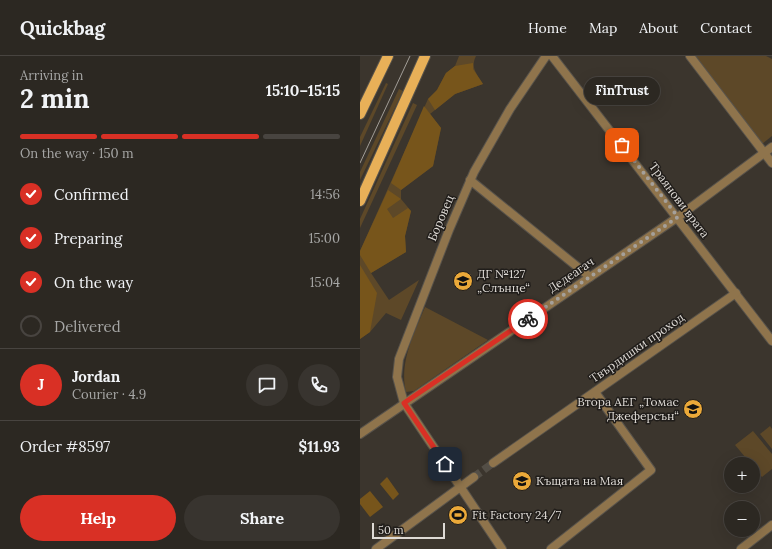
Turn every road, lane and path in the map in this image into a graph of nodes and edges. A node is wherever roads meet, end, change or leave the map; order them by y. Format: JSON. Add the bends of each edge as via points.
{"nodes":[{"id":1,"x":388,"y":56,"type":"edge"},
{"id":2,"x":425,"y":56,"type":"edge"},
{"id":3,"x":546,"y":56,"type":"edge"},
{"id":4,"x":552,"y":56,"type":"edge"},
{"id":5,"x":690,"y":56,"type":"edge"},
{"id":6,"x":360,"y":114,"type":"edge"},
{"id":7,"x":772,"y":147,"type":"edge"},
{"id":8,"x":764,"y":153,"type":"junction"},
{"id":9,"x":772,"y":163,"type":"edge"},
{"id":10,"x":470,"y":180,"type":"junction"},
{"id":11,"x":360,"y":201,"type":"edge"},
{"id":12,"x":678,"y":217,"type":"junction"},
{"id":13,"x":590,"y":277,"type":"junction"},
{"id":14,"x":736,"y":293,"type":"junction"},
{"id":15,"x":772,"y":341,"type":"edge"},
{"id":16,"x":595,"y":392,"type":"junction"},
{"id":17,"x":404,"y":403,"type":"junction"},
{"id":18,"x":360,"y":434,"type":"edge"},
{"id":19,"x":493,"y":463,"type":"tunnel mouth"},
{"id":20,"x":474,"y":477,"type":"tunnel mouth"},
{"id":21,"x":460,"y":487,"type":"junction"},
{"id":22,"x":772,"y":524,"type":"edge"},
{"id":23,"x":376,"y":549,"type":"edge"},
{"id":24,"x":502,"y":549,"type":"edge"},
{"id":25,"x":551,"y":549,"type":"edge"},
{"id":26,"x":740,"y":549,"type":"edge"}],
"edges":[{"from":1,"to":6,"type":"main road"},
{"from":2,"to":11,"type":"main road"},
{"from":3,"to":10,"type":"street","name":"Боровец","via":[[510,109]]},
{"from":4,"to":12,"type":"street","name":"Траянови врата"},
{"from":5,"to":8,"type":"street"},
{"from":7,"to":8,"type":"street","name":"Дедеагач"},
{"from":8,"to":9,"type":"street"},
{"from":8,"to":12,"type":"street","name":"Дедеагач"},
{"from":10,"to":13,"type":"street"},
{"from":10,"to":17,"type":"street","name":"Боровец","via":[[399,359],[397,377]]},
{"from":12,"to":13,"type":"street","name":"Дедеагач"},
{"from":12,"to":14,"type":"street","name":"Траянови врата"},
{"from":13,"to":17,"type":"street","name":"Дедеагач"},
{"from":14,"to":15,"type":"street","name":"Траянови врата"},
{"from":14,"to":16,"type":"street","name":"Твърдишки проход"},
{"from":16,"to":19,"type":"street","name":"Твърдишки проход"},
{"from":16,"to":25,"type":"street","via":[[651,470]]},
{"from":17,"to":18,"type":"street","name":"Дедеагач"},
{"from":17,"to":21,"type":"street","name":"Боровец"},
{"from":20,"to":21,"type":"street"},
{"from":21,"to":23,"type":"street"},
{"from":21,"to":24,"type":"street","name":"Боровец"},
{"from":22,"to":26,"type":"street"}]}
